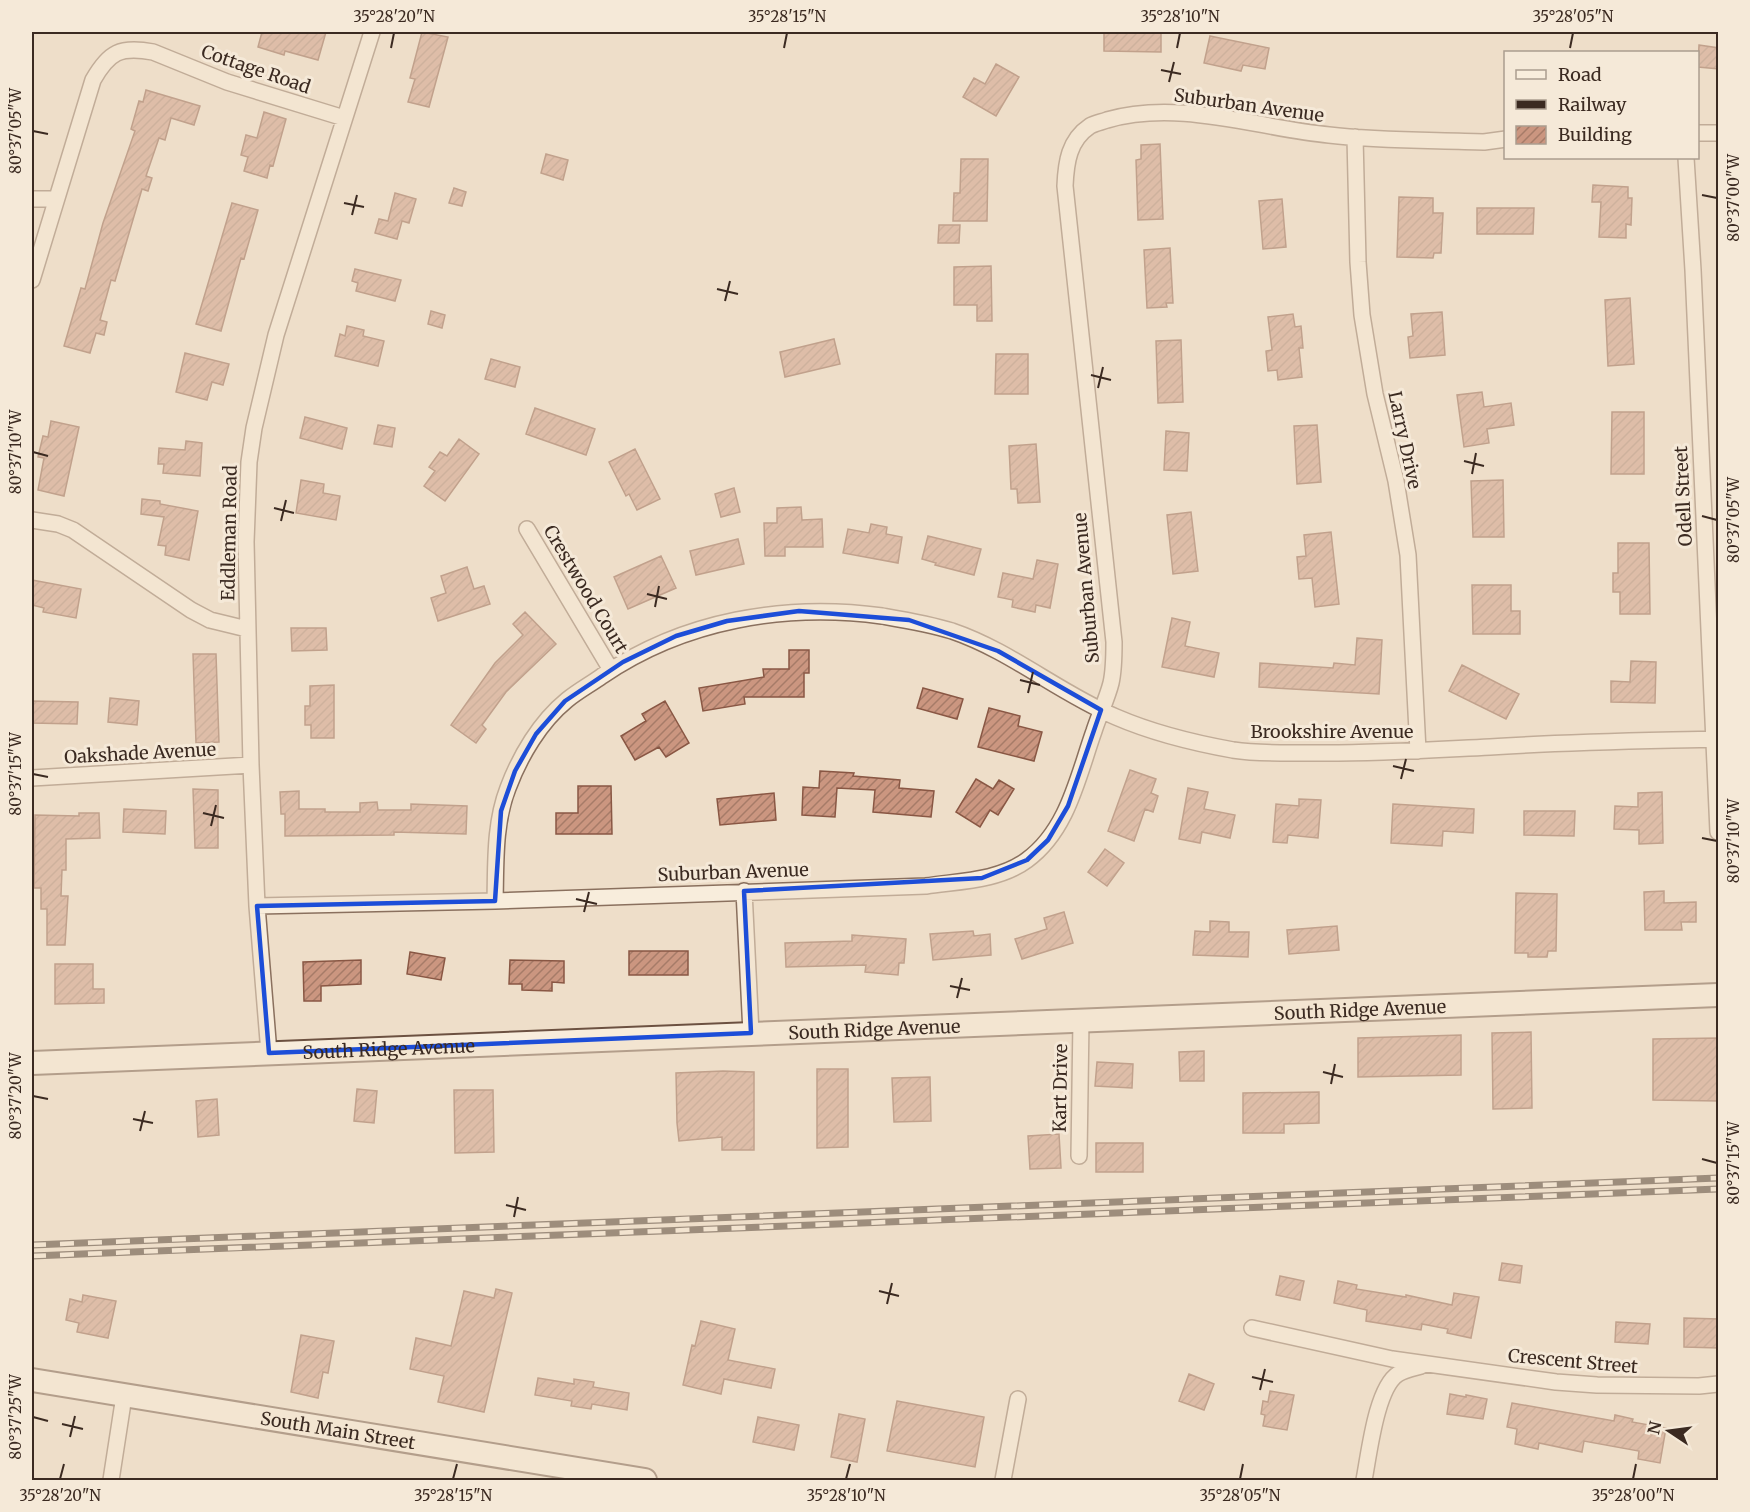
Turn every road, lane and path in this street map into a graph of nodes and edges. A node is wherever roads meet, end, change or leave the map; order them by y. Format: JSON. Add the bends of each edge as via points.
{"nodes":[{"id":1,"x":372,"y":32,"type":"edge"},
{"id":2,"x":344,"y":118,"type":"junction"},
{"id":3,"x":1699,"y":133,"type":"edge"},
{"id":4,"x":1719,"y":133,"type":"edge"},
{"id":5,"x":1355,"y":137,"type":"junction"},
{"id":6,"x":1504,"y":140,"type":"edge"},
{"id":7,"x":1686,"y":159,"type":"edge"},
{"id":8,"x":32,"y":199,"type":"edge"},
{"id":9,"x":56,"y":199,"type":"junction"},
{"id":10,"x":32,"y":280,"type":"edge"},
{"id":11,"x":32,"y":520,"type":"edge"},
{"id":12,"x":527,"y":529,"type":"dead end"},
{"id":13,"x":247,"y":629,"type":"junction"},
{"id":14,"x":611,"y":670,"type":"junction"},
{"id":15,"x":1101,"y":710,"type":"junction"},
{"id":16,"x":1716,"y":739,"type":"edge"},
{"id":17,"x":1418,"y":751,"type":"junction"},
{"id":18,"x":251,"y":765,"type":"junction"},
{"id":19,"x":32,"y":778,"type":"edge"},
{"id":20,"x":1719,"y":832,"type":"edge"},
{"id":21,"x":744,"y":891,"type":"junction"},
{"id":22,"x":495,"y":901,"type":"junction"},
{"id":23,"x":257,"y":906,"type":"junction"},
{"id":24,"x":1719,"y":995,"type":"edge"},
{"id":25,"x":1081,"y":1020,"type":"junction"},
{"id":26,"x":751,"y":1033,"type":"junction"},
{"id":27,"x":269,"y":1053,"type":"junction"},
{"id":28,"x":32,"y":1063,"type":"edge"},
{"id":29,"x":1079,"y":1156,"type":"dead end"},
{"id":30,"x":1252,"y":1328,"type":"dead end"},
{"id":31,"x":1424,"y":1365,"type":"junction"},
{"id":32,"x":32,"y":1380,"type":"edge"},
{"id":33,"x":1719,"y":1384,"type":"edge"},
{"id":34,"x":124,"y":1396,"type":"junction"},
{"id":35,"x":1018,"y":1399,"type":"dead end"},
{"id":36,"x":111,"y":1480,"type":"edge"},
{"id":37,"x":645,"y":1480,"type":"edge"},
{"id":38,"x":1003,"y":1480,"type":"edge"},
{"id":39,"x":1364,"y":1480,"type":"edge"}],
"edges":[{"from":1,"to":2,"type":"street","name":"Eddleman Road"},
{"from":2,"to":9,"type":"street","name":"Cottage Road","via":[[227,82],[153,52],[120,51],[103,62],[93,80]]},
{"from":2,"to":13,"type":"street","name":"Eddleman Road","via":[[276,335],[254,428],[246,542]]},
{"from":3,"to":4,"type":"street"},
{"from":5,"to":6,"type":"street","name":"Suburban Avenue"},
{"from":5,"to":15,"type":"street","name":"Suburban Avenue","via":[[1161,112],[1123,116],[1092,125],[1079,135],[1068,153],[1065,186],[1114,642],[1111,684]]},
{"from":5,"to":17,"type":"street","name":"Larry Drive","via":[[1362,315],[1408,555]]},
{"from":7,"to":16,"type":"street","name":"Odell Street"},
{"from":8,"to":9,"type":"street"},
{"from":9,"to":10,"type":"street","name":"Cottage Road"},
{"from":11,"to":13,"type":"street","via":[[72,530],[191,610],[210,620]]},
{"from":12,"to":14,"type":"street","name":"Crestwood Court"},
{"from":13,"to":18,"type":"street","name":"Eddleman Road"},
{"from":14,"to":15,"type":"street","name":"Brookshire Avenue","via":[[676,636],[727,621],[799,611],[852,612],[952,631],[998,651]]},
{"from":14,"to":22,"type":"street","name":"Brookshire Avenue","via":[[565,701],[536,734],[515,771],[501,811]]},
{"from":15,"to":17,"type":"street","name":"Brookshire Avenue","via":[[1162,734],[1234,750],[1366,754]]},
{"from":15,"to":21,"type":"street","name":"Suburban Avenue","via":[[1058,826],[1027,860],[1012,868],[982,878],[926,886]]},
{"from":16,"to":17,"type":"street","name":"Brookshire Avenue"},
{"from":16,"to":20,"type":"street","name":"Odell Street"},
{"from":18,"to":19,"type":"street","name":"Oakshade Avenue"},
{"from":18,"to":23,"type":"street","name":"Eddleman Road"},
{"from":21,"to":22,"type":"street","name":"Suburban Avenue"},
{"from":21,"to":26,"type":"street"},
{"from":22,"to":23,"type":"street","name":"Suburban Avenue"},
{"from":23,"to":27,"type":"street","name":"Eddleman Road"},
{"from":24,"to":25,"type":"street","name":"South Ridge Avenue"},
{"from":25,"to":26,"type":"street","name":"South Ridge Avenue"},
{"from":25,"to":29,"type":"street","name":"Kart Drive"},
{"from":26,"to":27,"type":"street","name":"South Ridge Avenue"},
{"from":27,"to":28,"type":"street","name":"South Ridge Avenue"},
{"from":30,"to":31,"type":"street","name":"Crescent Street"},
{"from":31,"to":33,"type":"street","name":"Crescent Street","via":[[1597,1385]]},
{"from":31,"to":39,"type":"street","name":"Crescent Street","via":[[1398,1373],[1386,1388]]},
{"from":32,"to":34,"type":"street","name":"South Main Street"},
{"from":34,"to":36,"type":"street"},
{"from":34,"to":37,"type":"street","name":"South Main Street"},
{"from":35,"to":38,"type":"street"}]}
